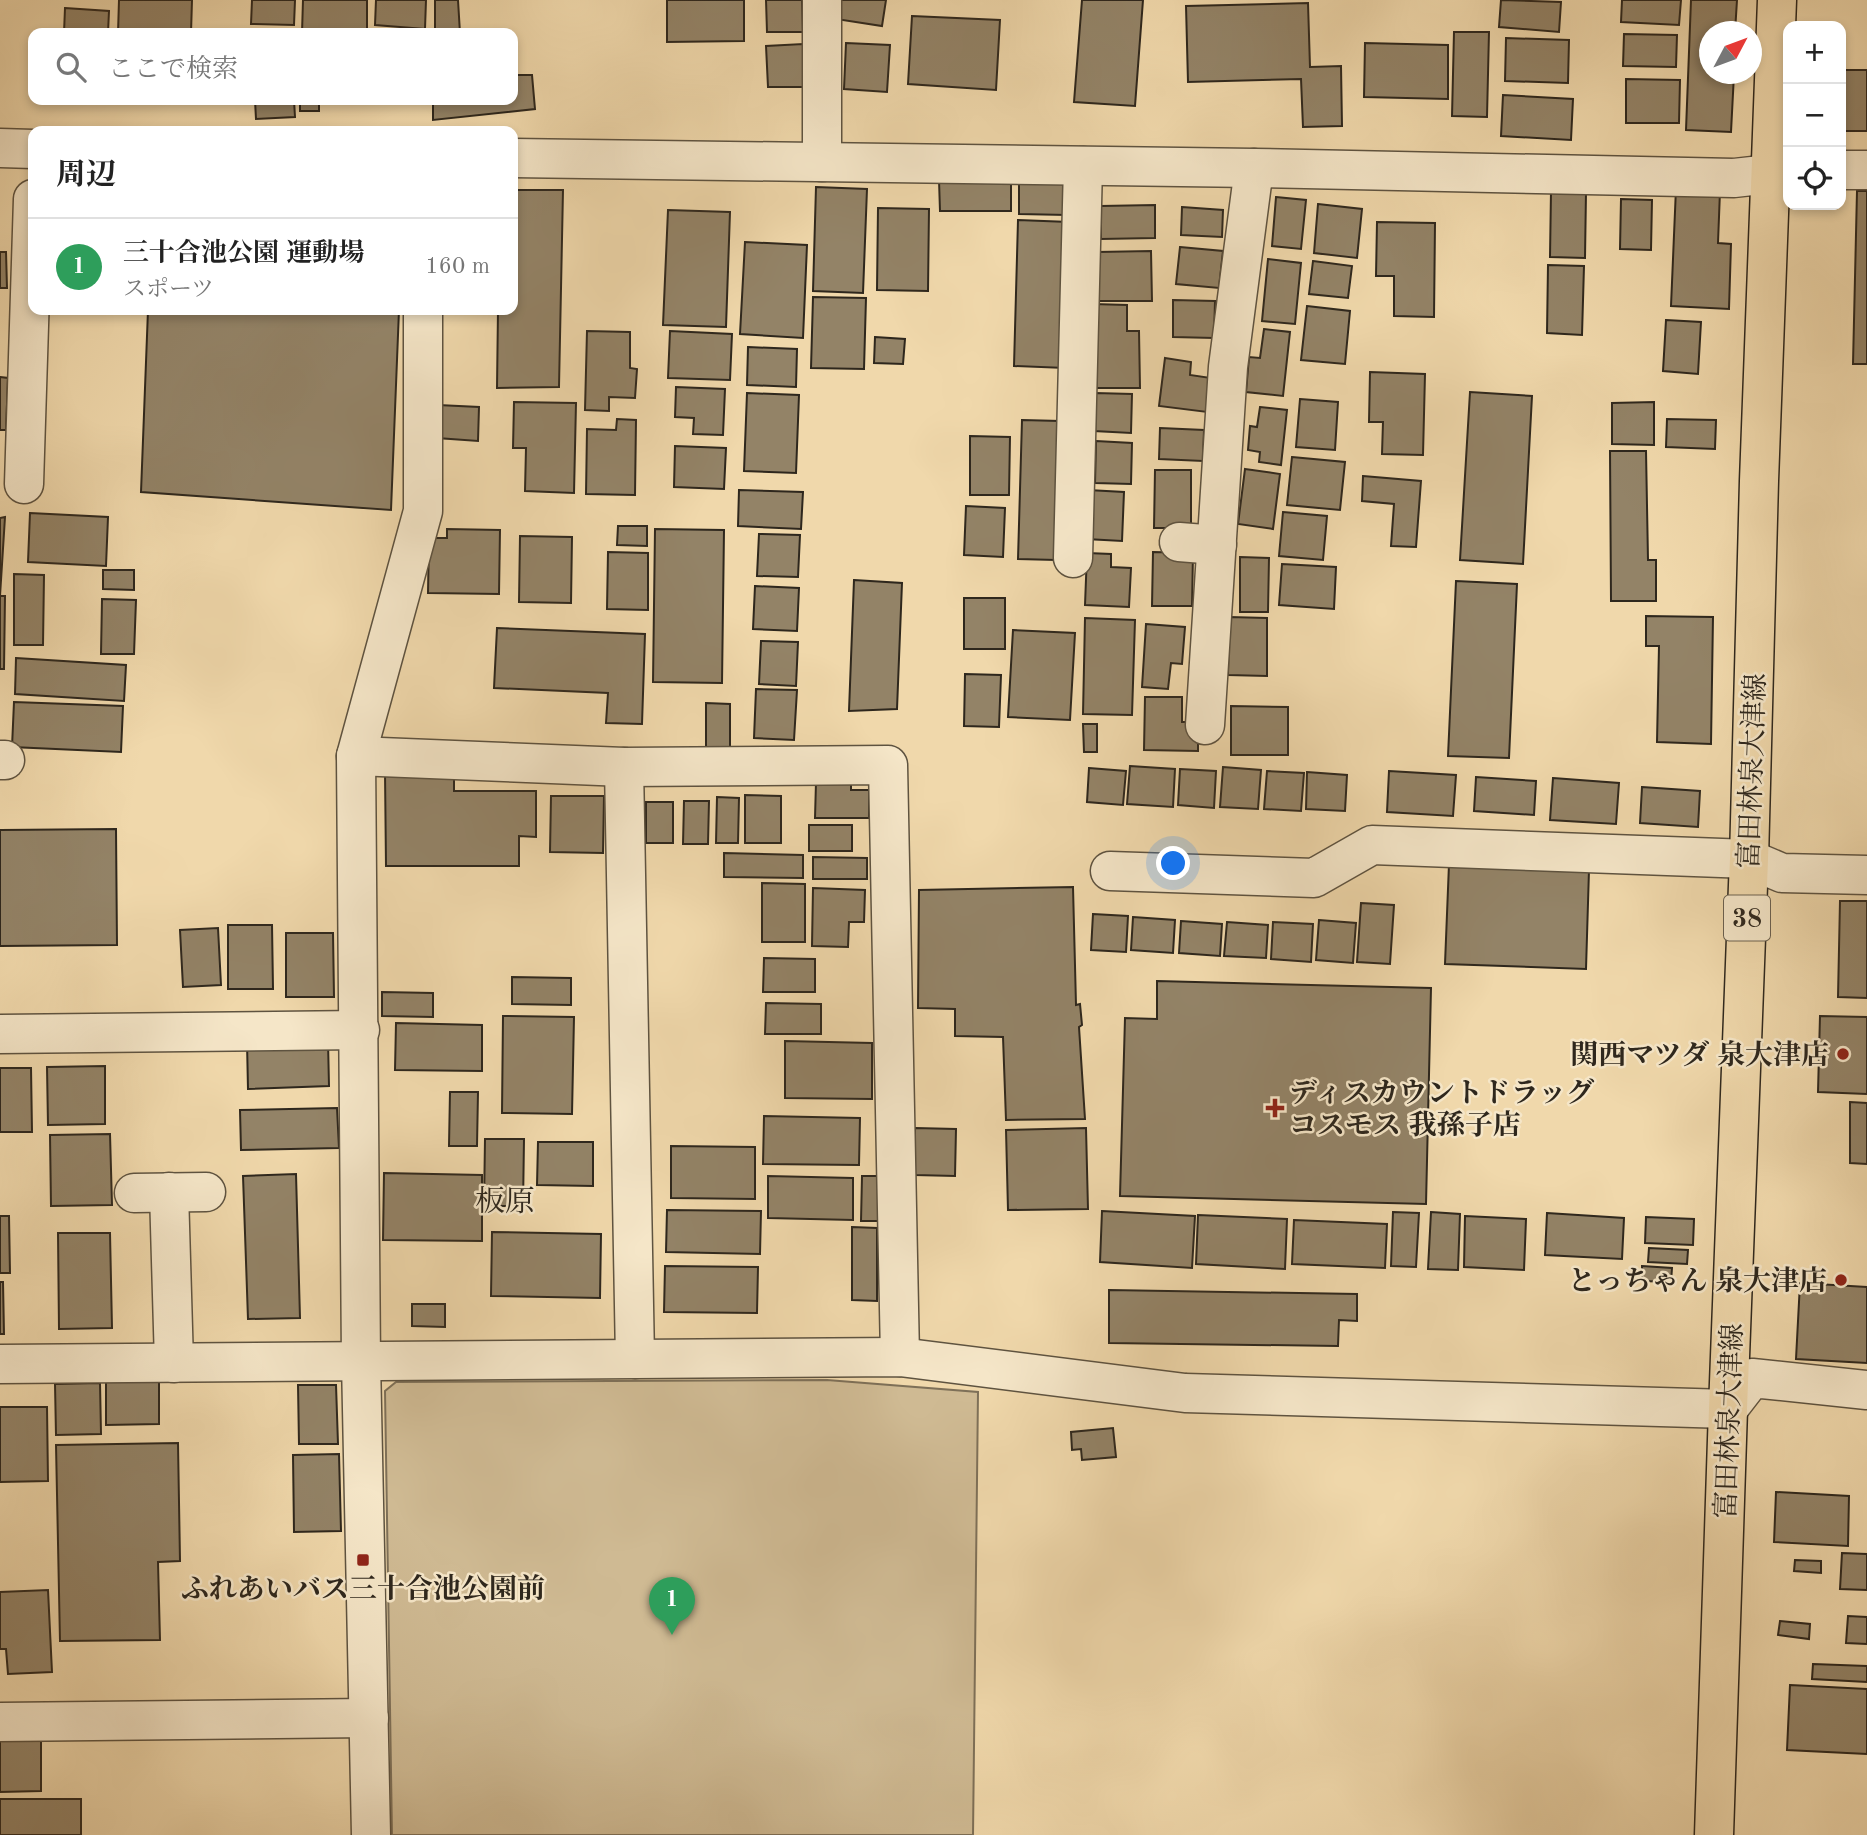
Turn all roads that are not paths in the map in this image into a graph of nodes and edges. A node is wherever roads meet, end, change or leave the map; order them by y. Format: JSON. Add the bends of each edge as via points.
{"nodes":[{"id":1,"x":822,"y":0,"type":"edge"},
{"id":2,"x":1777,"y":0,"type":"edge"},
{"id":3,"x":0,"y":148,"type":"edge"},
{"id":4,"x":28,"y":149,"type":"edge"},
{"id":5,"x":518,"y":158,"type":"edge"},
{"id":6,"x":822,"y":162,"type":"junction"},
{"id":7,"x":1083,"y":166,"type":"junction"},
{"id":8,"x":1254,"y":168,"type":"junction"},
{"id":9,"x":1846,"y":170,"type":"edge"},
{"id":10,"x":1867,"y":170,"type":"edge"},
{"id":11,"x":1779,"y":173,"type":"edge"},
{"id":12,"x":29,"y":315,"type":"edge"},
{"id":13,"x":423,"y":315,"type":"edge"},
{"id":14,"x":24,"y":484,"type":"dead end"},
{"id":15,"x":1179,"y":542,"type":"dead end"},
{"id":16,"x":1217,"y":545,"type":"junction"},
{"id":17,"x":1073,"y":558,"type":"dead end"},
{"id":18,"x":1196,"y":700,"type":"dead end"},
{"id":19,"x":356,"y":756,"type":"junction"},
{"id":20,"x":624,"y":767,"type":"junction"},
{"id":21,"x":1749,"y":859,"type":"junction"},
{"id":22,"x":1110,"y":871,"type":"dead end"},
{"id":23,"x":1867,"y":875,"type":"edge"},
{"id":24,"x":360,"y":1030,"type":"junction"},
{"id":25,"x":0,"y":1034,"type":"edge"},
{"id":26,"x":206,"y":1192,"type":"dead end"},
{"id":27,"x":900,"y":1357,"type":"junction"},
{"id":28,"x":635,"y":1359,"type":"junction"},
{"id":29,"x":362,"y":1361,"type":"junction"},
{"id":30,"x":174,"y":1363,"type":"junction"},
{"id":31,"x":0,"y":1364,"type":"edge"},
{"id":32,"x":1867,"y":1390,"type":"edge"},
{"id":33,"x":1728,"y":1409,"type":"junction"},
{"id":34,"x":369,"y":1717,"type":"junction"},
{"id":35,"x":0,"y":1722,"type":"edge"},
{"id":36,"x":371,"y":1835,"type":"edge"},
{"id":37,"x":1714,"y":1835,"type":"edge"}],
"edges":[{"from":1,"to":6,"type":"street"},
{"from":2,"to":11,"type":"main road","name":"富田林泉大津線","number":"38"},
{"from":3,"to":4,"type":"street"},
{"from":5,"to":6,"type":"street"},
{"from":6,"to":7,"type":"street"},
{"from":7,"to":8,"type":"street"},
{"from":7,"to":17,"type":"street"},
{"from":8,"to":11,"type":"street","via":[[1734,178]]},
{"from":8,"to":16,"type":"street","via":[[1212,365]]},
{"from":9,"to":10,"type":"street"},
{"from":11,"to":21,"type":"main road","name":"富田林泉大津線","number":"38","via":[[1759,481]]},
{"from":12,"to":14,"type":"street"},
{"from":13,"to":19,"type":"street","via":[[423,511]]},
{"from":15,"to":16,"type":"street"},
{"from":16,"to":18,"type":"street"},
{"from":19,"to":20,"type":"street"},
{"from":19,"to":24,"type":"street"},
{"from":20,"to":27,"type":"street","via":[[888,765]]},
{"from":20,"to":28,"type":"street"},
{"from":21,"to":22,"type":"street","via":[[1372,845],[1314,878]]},
{"from":21,"to":23,"type":"street","via":[[1782,873]]},
{"from":21,"to":33,"type":"main road","name":"富田林泉大津線","number":"38"},
{"from":24,"to":25,"type":"street"},
{"from":24,"to":29,"type":"street"},
{"from":26,"to":30,"type":"street","via":[[151,1192]]},
{"from":27,"to":28,"type":"street"},
{"from":27,"to":33,"type":"street","via":[[1185,1393]]},
{"from":28,"to":29,"type":"street"},
{"from":29,"to":30,"type":"street"},
{"from":29,"to":34,"type":"street"},
{"from":30,"to":31,"type":"street"},
{"from":32,"to":33,"type":"street","via":[[1752,1378]]},
{"from":33,"to":37,"type":"main road","name":"富田林泉大津線","number":"38"},
{"from":34,"to":35,"type":"street"},
{"from":34,"to":36,"type":"street"}]}
